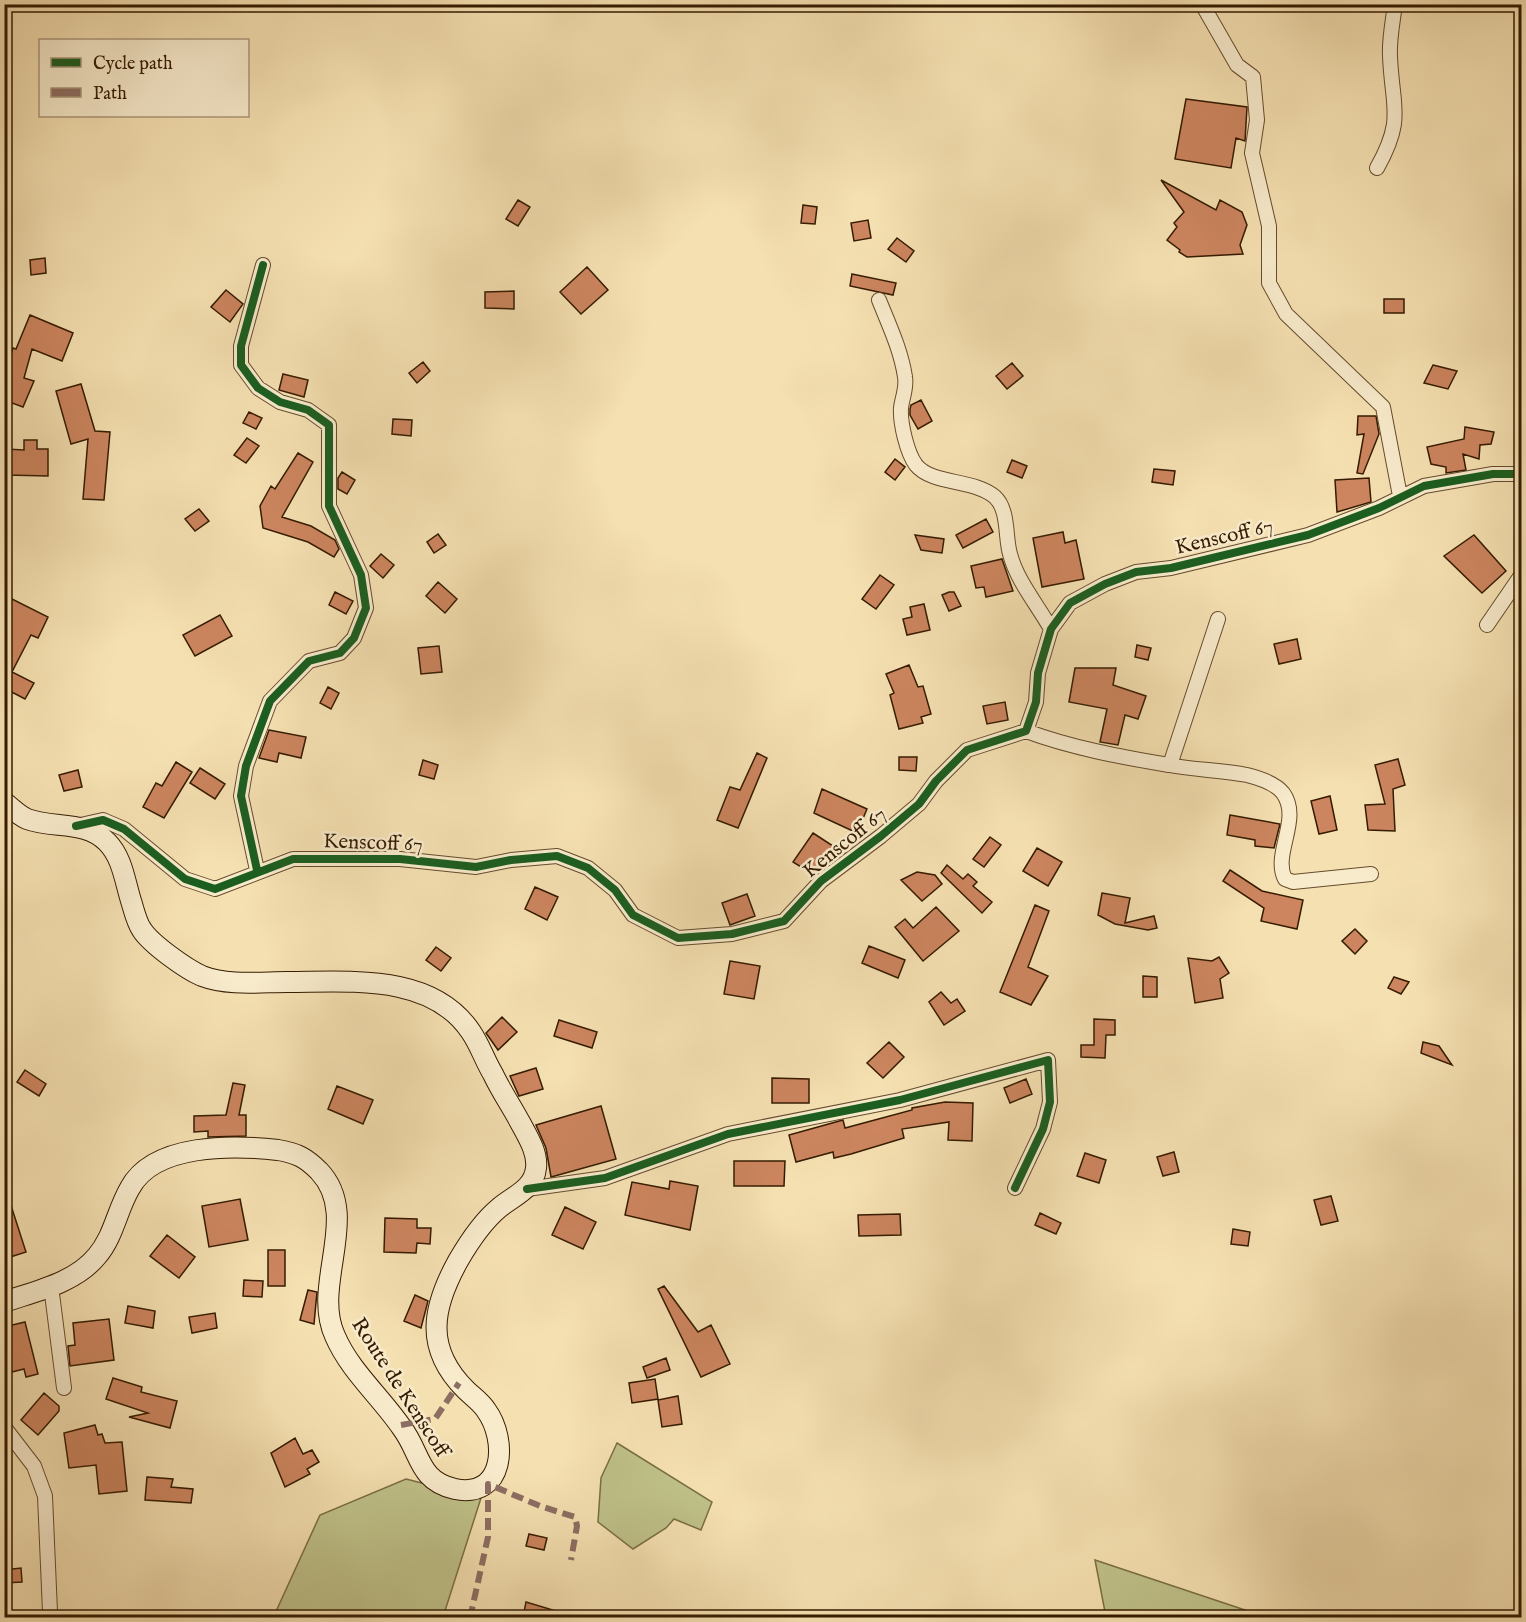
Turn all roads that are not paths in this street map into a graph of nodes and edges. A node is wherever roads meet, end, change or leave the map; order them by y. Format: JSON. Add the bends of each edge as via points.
{"nodes":[{"id":1,"x":1202,"y":4,"type":"edge"},
{"id":2,"x":1395,"y":4,"type":"edge"},
{"id":3,"x":1377,"y":168,"type":"dead end"},
{"id":4,"x":263,"y":265,"type":"dead end"},
{"id":5,"x":879,"y":300,"type":"dead end"},
{"id":6,"x":1521,"y":474,"type":"edge"},
{"id":7,"x":1400,"y":496,"type":"junction"},
{"id":8,"x":1521,"y":574,"type":"edge"},
{"id":9,"x":1218,"y":619,"type":"dead end"},
{"id":10,"x":1487,"y":625,"type":"dead end"},
{"id":11,"x":1051,"y":629,"type":"junction"},
{"id":12,"x":1026,"y":731,"type":"junction"},
{"id":13,"x":1170,"y":765,"type":"junction"},
{"id":14,"x":4,"y":802,"type":"edge"},
{"id":15,"x":76,"y":826,"type":"junction"},
{"id":16,"x":257,"y":870,"type":"junction"},
{"id":17,"x":1371,"y":874,"type":"dead end"},
{"id":18,"x":1015,"y":1188,"type":"dead end"},
{"id":19,"x":527,"y":1189,"type":"junction"},
{"id":20,"x":51,"y":1286,"type":"junction"},
{"id":21,"x":4,"y":1302,"type":"edge"},
{"id":22,"x":64,"y":1388,"type":"dead end"},
{"id":23,"x":4,"y":1427,"type":"edge"},
{"id":24,"x":50,"y":1612,"type":"dead end"}],
"edges":[{"from":1,"to":7,"type":"street","via":[[1237,65],[1253,77],[1257,120],[1252,153],[1269,226],[1269,283],[1286,314],[1383,407]]},
{"from":2,"to":3,"type":"street","via":[[1390,53],[1395,128]]},
{"from":4,"to":16,"type":"street","via":[[241,346],[241,365],[258,388],[280,402],[308,410],[328,425],[329,506],[361,575],[366,608],[354,638],[340,653],[309,661],[270,701],[246,766],[241,796]]},
{"from":5,"to":11,"type":"street","via":[[902,358],[906,380],[902,420],[917,466],[929,474],[984,489],[997,499],[1016,573]]},
{"from":6,"to":7,"type":"street","name":"Kenscoff 67","via":[[1472,477],[1424,486]]},
{"from":7,"to":11,"type":"street","name":"Kenscoff 67","via":[[1308,535],[1136,573],[1105,584],[1070,603]]},
{"from":8,"to":10,"type":"street"},
{"from":9,"to":13,"type":"street"},
{"from":11,"to":12,"type":"street","name":"Kenscoff 67"},
{"from":12,"to":13,"type":"street","via":[[1063,745]]},
{"from":12,"to":16,"type":"street","name":"Kenscoff 67","via":[[967,750],[918,804],[821,880],[784,921],[732,934],[678,938],[633,915],[615,890],[588,868],[557,856],[476,867],[400,859],[293,859]]},
{"from":13,"to":17,"type":"street","via":[[1248,776],[1271,783],[1283,794],[1289,824],[1282,870],[1288,880]]},
{"from":14,"to":15,"type":"main road","via":[[21,817],[43,824]]},
{"from":15,"to":16,"type":"street","name":"Kenscoff 67","via":[[103,820],[124,829],[184,879],[215,889]]},
{"from":15,"to":19,"type":"main road","via":[[110,844],[122,867],[142,931],[172,957],[204,976],[238,982],[353,982],[418,989],[448,1006],[471,1031],[534,1152],[536,1171]]},
{"from":18,"to":19,"type":"street","via":[[1050,1102],[1048,1060],[900,1100],[728,1134],[604,1178]]},
{"from":19,"to":20,"type":"main road","name":"Route de Kenscoff","via":[[496,1210],[468,1243],[442,1289],[436,1313],[435,1334],[443,1360],[487,1411],[497,1435],[499,1464],[488,1484],[477,1491],[450,1488],[423,1471],[401,1425],[382,1405],[333,1334],[327,1299],[336,1220],[334,1194],[326,1178],[303,1155],[243,1148],[167,1156],[147,1167],[131,1185],[113,1230],[96,1257],[73,1276]]},
{"from":20,"to":21,"type":"main road","name":"Route de Kenscoff"},
{"from":20,"to":22,"type":"street"},
{"from":23,"to":24,"type":"street","via":[[34,1466],[45,1496]]}]}
